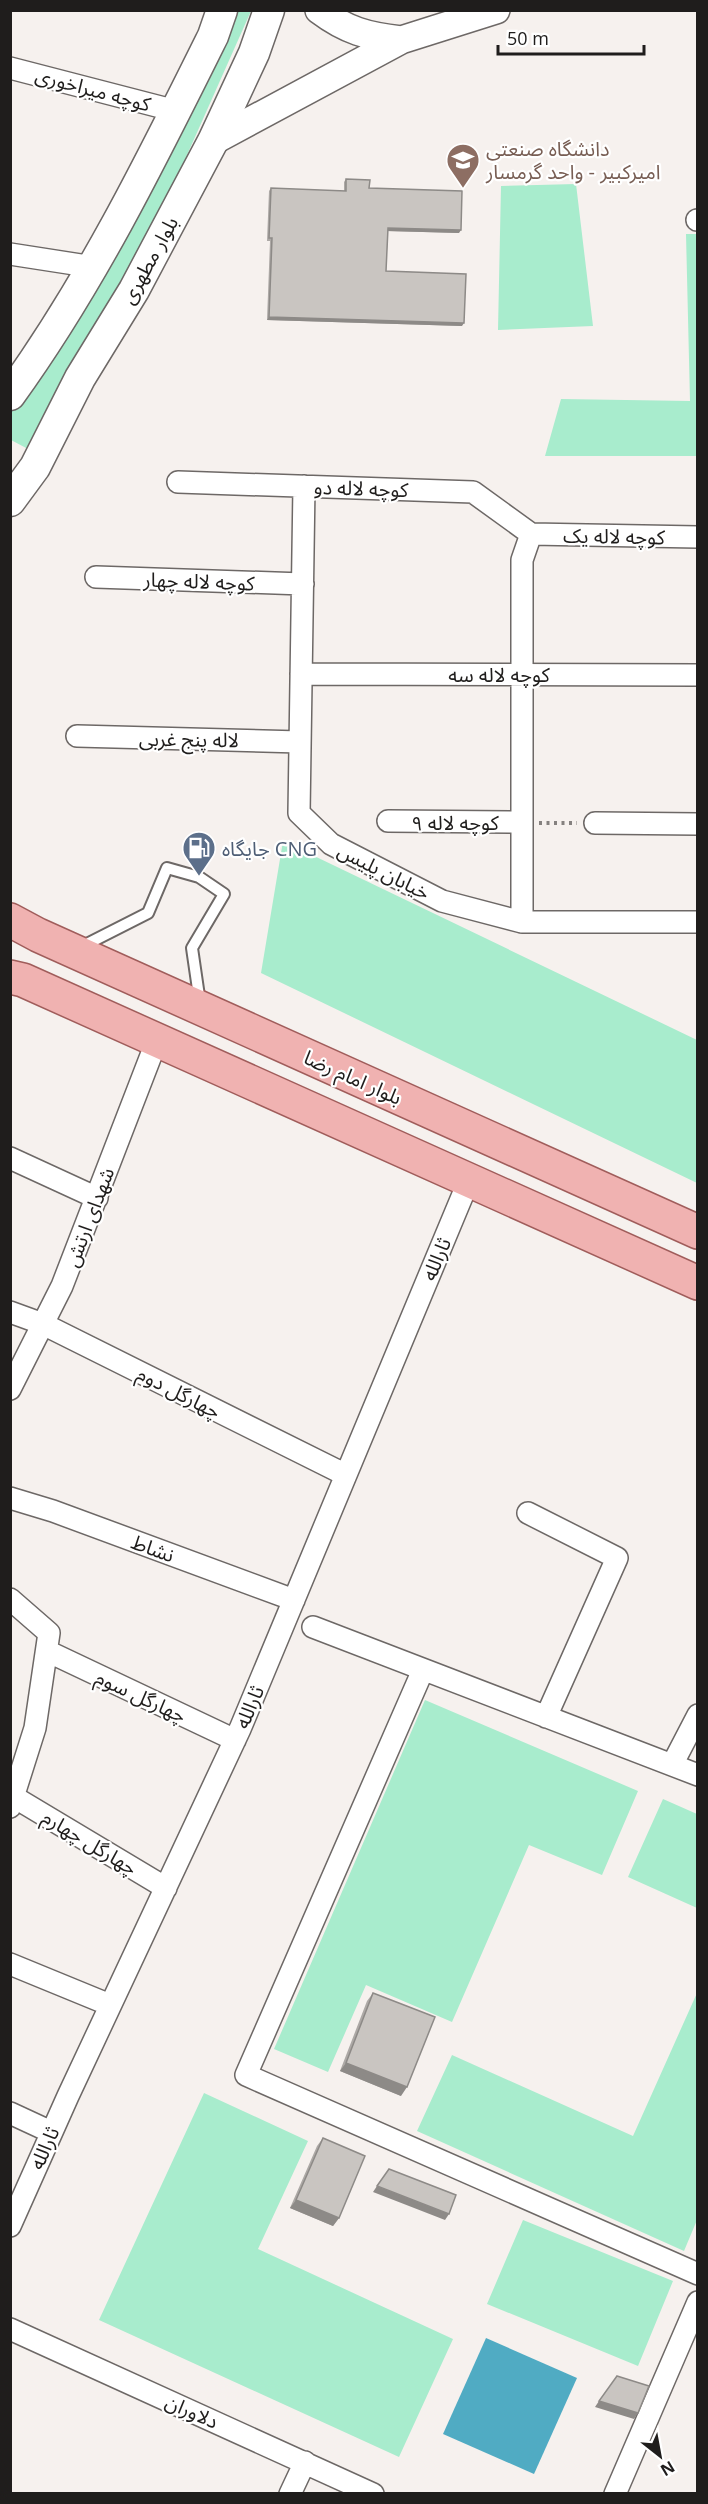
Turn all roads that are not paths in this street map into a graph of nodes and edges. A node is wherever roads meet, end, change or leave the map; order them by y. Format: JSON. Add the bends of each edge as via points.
{"nodes":[{"id":1,"x":222,"y":10,"type":"edge"},
{"id":2,"x":270,"y":10,"type":"edge"},
{"id":3,"x":319,"y":10,"type":"edge"},
{"id":4,"x":496,"y":10,"type":"edge"},
{"id":5,"x":401,"y":40,"type":"junction"},
{"id":6,"x":10,"y":68,"type":"edge"},
{"id":7,"x":176,"y":111,"type":"junction"},
{"id":8,"x":213,"y":141,"type":"junction"},
{"id":9,"x":10,"y":254,"type":"edge"},
{"id":10,"x":94,"y":267,"type":"junction"},
{"id":11,"x":10,"y":395,"type":"edge"},
{"id":12,"x":23,"y":466,"type":"edge"},
{"id":13,"x":178,"y":482,"type":"dead end"},
{"id":14,"x":304,"y":486,"type":"junction"},
{"id":15,"x":10,"y":501,"type":"edge"},
{"id":16,"x":531,"y":534,"type":"junction"},
{"id":17,"x":698,"y":537,"type":"edge"},
{"id":18,"x":96,"y":577,"type":"dead end"},
{"id":19,"x":303,"y":584,"type":"junction"},
{"id":20,"x":301,"y":674,"type":"junction"},
{"id":21,"x":522,"y":674,"type":"junction"},
{"id":22,"x":698,"y":675,"type":"edge"},
{"id":23,"x":77,"y":736,"type":"dead end"},
{"id":24,"x":300,"y":741,"type":"junction"},
{"id":25,"x":388,"y":821,"type":"dead end"},
{"id":26,"x":522,"y":822,"type":"junction"},
{"id":27,"x":595,"y":823,"type":"road end"},
{"id":28,"x":698,"y":824,"type":"edge"},
{"id":29,"x":10,"y":920,"type":"edge"},
{"id":30,"x":522,"y":922,"type":"junction"},
{"id":31,"x":698,"y":922,"type":"edge"},
{"id":32,"x":73,"y":951,"type":"junction"},
{"id":33,"x":10,"y":977,"type":"edge"},
{"id":34,"x":201,"y":1009,"type":"junction"},
{"id":35,"x":157,"y":1040,"type":"junction"},
{"id":36,"x":10,"y":1158,"type":"edge"},
{"id":37,"x":469,"y":1180,"type":"junction"},
{"id":38,"x":96,"y":1198,"type":"junction"},
{"id":39,"x":698,"y":1232,"type":"edge"},
{"id":40,"x":698,"y":1283,"type":"edge"},
{"id":41,"x":10,"y":1312,"type":"edge"},
{"id":42,"x":43,"y":1324,"type":"junction"},
{"id":43,"x":10,"y":1389,"type":"edge"},
{"id":44,"x":346,"y":1475,"type":"junction"},
{"id":45,"x":10,"y":1498,"type":"edge"},
{"id":46,"x":528,"y":1513,"type":"dead end"},
{"id":47,"x":10,"y":1599,"type":"edge"},
{"id":48,"x":294,"y":1600,"type":"junction"},
{"id":49,"x":313,"y":1627,"type":"dead end"},
{"id":50,"x":47,"y":1651,"type":"junction"},
{"id":51,"x":423,"y":1670,"type":"junction"},
{"id":52,"x":698,"y":1714,"type":"edge"},
{"id":53,"x":546,"y":1717,"type":"junction"},
{"id":54,"x":235,"y":1740,"type":"junction"},
{"id":55,"x":672,"y":1765,"type":"junction"},
{"id":56,"x":698,"y":1775,"type":"edge"},
{"id":57,"x":12,"y":1802,"type":"edge"},
{"id":58,"x":166,"y":1888,"type":"junction"},
{"id":59,"x":10,"y":1964,"type":"edge"},
{"id":60,"x":110,"y":2005,"type":"junction"},
{"id":61,"x":10,"y":2113,"type":"edge"},
{"id":62,"x":51,"y":2132,"type":"junction"},
{"id":63,"x":10,"y":2226,"type":"edge"},
{"id":64,"x":698,"y":2274,"type":"edge"},
{"id":65,"x":698,"y":2302,"type":"edge"},
{"id":66,"x":10,"y":2329,"type":"edge"},
{"id":67,"x":305,"y":2462,"type":"junction"},
{"id":68,"x":290,"y":2493,"type":"edge"},
{"id":69,"x":373,"y":2493,"type":"edge"},
{"id":70,"x":615,"y":2493,"type":"edge"}],
"edges":[{"from":1,"to":7,"type":"main road"},
{"from":2,"to":8,"type":"main road","name":"بلوار مطهری"},
{"from":3,"to":5,"type":"street","via":[[344,27],[372,37]]},
{"from":4,"to":5,"type":"street"},
{"from":5,"to":8,"type":"street"},
{"from":6,"to":7,"type":"street","name":"کوچه میراخوری"},
{"from":7,"to":10,"type":"main road"},
{"from":8,"to":12,"type":"main road","name":"بلوار مطهری","via":[[134,290]]},
{"from":9,"to":10,"type":"street"},
{"from":10,"to":11,"type":"main road"},
{"from":12,"to":15,"type":"main road","name":"بلوار مطهری"},
{"from":13,"to":14,"type":"street","name":"کوچه لاله دو"},
{"from":14,"to":16,"type":"street","name":"کوچه لاله دو","via":[[472,492]]},
{"from":14,"to":19,"type":"street","name":"خیابان پلیس"},
{"from":16,"to":17,"type":"street","name":"کوچه لاله یک"},
{"from":16,"to":21,"type":"street","via":[[522,560]]},
{"from":18,"to":19,"type":"street","name":"کوچه لاله چهار"},
{"from":19,"to":20,"type":"street","name":"خیابان پلیس"},
{"from":20,"to":21,"type":"street","name":"کوچه لاله سه"},
{"from":20,"to":24,"type":"street","name":"خیابان پلیس"},
{"from":21,"to":22,"type":"street","name":"کوچه لاله سه"},
{"from":21,"to":26,"type":"street"},
{"from":23,"to":24,"type":"street","name":"لاله پنج غربی"},
{"from":24,"to":30,"type":"street","name":"خیابان پلیس","via":[[299,813],[331,844],[442,901]]},
{"from":25,"to":26,"type":"street","name":"کوچه لاله ۹"},
{"from":26,"to":30,"type":"street"},
{"from":27,"to":28,"type":"street"},
{"from":29,"to":32,"type":"main road","name":"بلوار امام رضا"},
{"from":30,"to":31,"type":"street","name":"خیابان پلیس"},
{"from":32,"to":34,"type":"main road","name":"بلوار امام رضا"},
{"from":32,"to":34,"type":"lane","via":[[148,913],[167,868],[199,877],[224,894],[192,948]]},
{"from":33,"to":35,"type":"main road"},
{"from":34,"to":39,"type":"main road","name":"بلوار امام رضا"},
{"from":35,"to":37,"type":"main road"},
{"from":35,"to":38,"type":"street","name":"شهدای ارتش"},
{"from":36,"to":38,"type":"street"},
{"from":37,"to":40,"type":"main road"},
{"from":37,"to":44,"type":"street","name":"ثارالله"},
{"from":38,"to":42,"type":"street","name":"شهدای ارتش"},
{"from":41,"to":42,"type":"street","name":"چهارگل دوم"},
{"from":42,"to":43,"type":"street","name":"شهدای ارتش"},
{"from":42,"to":44,"type":"street","name":"چهارگل دوم"},
{"from":44,"to":48,"type":"street","name":"ثارالله"},
{"from":45,"to":48,"type":"street","name":"نشاط"},
{"from":46,"to":53,"type":"street","via":[[617,1558]]},
{"from":47,"to":50,"type":"street","via":[[49,1633]]},
{"from":48,"to":54,"type":"street","name":"ثارالله"},
{"from":49,"to":51,"type":"street"},
{"from":50,"to":54,"type":"street","name":"چهارگل سوم"},
{"from":50,"to":57,"type":"street","via":[[36,1728]]},
{"from":51,"to":53,"type":"street"},
{"from":51,"to":64,"type":"street","via":[[246,2075]]},
{"from":52,"to":55,"type":"street"},
{"from":53,"to":55,"type":"street"},
{"from":54,"to":58,"type":"street","name":"ثارالله"},
{"from":55,"to":56,"type":"street"},
{"from":57,"to":58,"type":"street","name":"چهارگل چهارم"},
{"from":58,"to":60,"type":"street","name":"ثارالله"},
{"from":59,"to":60,"type":"street"},
{"from":60,"to":62,"type":"street","name":"ثارالله"},
{"from":61,"to":62,"type":"street"},
{"from":62,"to":63,"type":"street","name":"ثارالله"},
{"from":65,"to":70,"type":"street"},
{"from":66,"to":67,"type":"street","name":"دلاوران"},
{"from":67,"to":68,"type":"street"},
{"from":67,"to":69,"type":"street","name":"دلاوران"}]}
